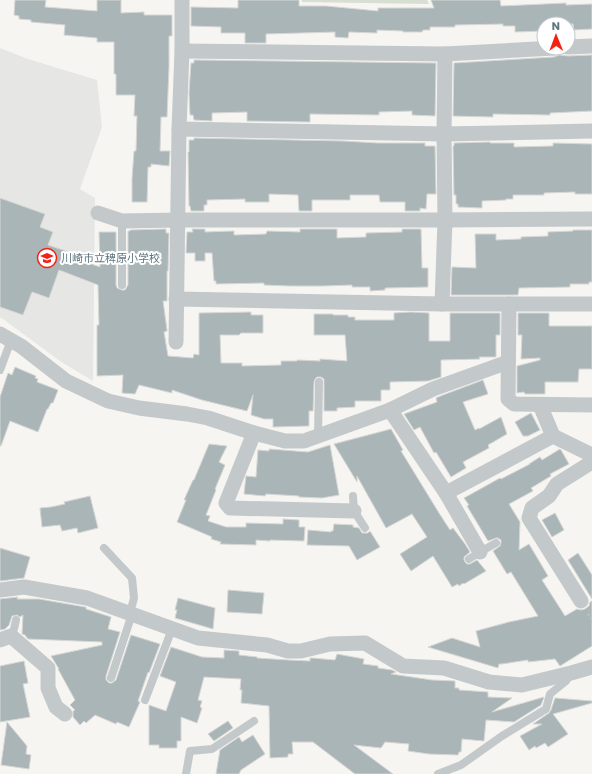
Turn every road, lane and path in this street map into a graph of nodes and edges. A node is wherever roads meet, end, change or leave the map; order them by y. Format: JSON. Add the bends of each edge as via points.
{"nodes":[{"id":1,"x":182,"y":0,"type":"edge"},
{"id":2,"x":592,"y":46,"type":"edge"},
{"id":3,"x":576,"y":47,"type":"edge"},
{"id":4,"x":536,"y":49,"type":"edge"},
{"id":5,"x":182,"y":51,"type":"junction"},
{"id":6,"x":445,"y":54,"type":"junction"},
{"id":7,"x":179,"y":129,"type":"junction"},
{"id":8,"x":592,"y":131,"type":"edge"},
{"id":9,"x":444,"y":134,"type":"junction"},
{"id":10,"x":98,"y":213,"type":"dead end"},
{"id":11,"x":592,"y":219,"type":"edge"},
{"id":12,"x":178,"y":220,"type":"junction"},
{"id":13,"x":445,"y":220,"type":"junction"},
{"id":14,"x":122,"y":221,"type":"junction"},
{"id":15,"x":122,"y":285,"type":"dead end"},
{"id":16,"x":176,"y":299,"type":"junction"},
{"id":17,"x":442,"y":304,"type":"junction"},
{"id":18,"x":509,"y":304,"type":"junction"},
{"id":19,"x":592,"y":304,"type":"edge"},
{"id":20,"x":5,"y":337,"type":"edge"},
{"id":21,"x":176,"y":342,"type":"dead end"},
{"id":22,"x":508,"y":362,"type":"junction"},
{"id":23,"x":0,"y":370,"type":"edge"},
{"id":24,"x":319,"y":382,"type":"dead end"},
{"id":25,"x":540,"y":405,"type":"junction"},
{"id":26,"x":592,"y":405,"type":"edge"},
{"id":27,"x":390,"y":410,"type":"junction"},
{"id":28,"x":254,"y":433,"type":"junction"},
{"id":29,"x":318,"y":436,"type":"junction"},
{"id":30,"x":553,"y":436,"type":"junction"},
{"id":31,"x":592,"y":455,"type":"edge"},
{"id":32,"x":592,"y":462,"type":"edge"},
{"id":33,"x":446,"y":493,"type":"junction"},
{"id":34,"x":353,"y":496,"type":"dead end"},
{"id":35,"x":354,"y":511,"type":"junction"},
{"id":36,"x":365,"y":528,"type":"dead end"},
{"id":37,"x":496,"y":543,"type":"dead end"},
{"id":38,"x":104,"y":548,"type":"dead end"},
{"id":39,"x":475,"y":556,"type":"joint"},
{"id":40,"x":0,"y":590,"type":"edge"},
{"id":41,"x":583,"y":605,"type":"dead end"},
{"id":42,"x":131,"y":614,"type":"junction"},
{"id":43,"x":16,"y":620,"type":"dead end"},
{"id":44,"x":172,"y":629,"type":"junction"},
{"id":45,"x":5,"y":638,"type":"edge"},
{"id":46,"x":592,"y":667,"type":"edge"},
{"id":47,"x":571,"y":673,"type":"junction"},
{"id":48,"x":111,"y":678,"type":"dead end"},
{"id":49,"x":145,"y":700,"type":"dead end"},
{"id":50,"x":65,"y":714,"type":"dead end"},
{"id":51,"x":254,"y":721,"type":"dead end"},
{"id":52,"x":186,"y":774,"type":"edge"},
{"id":53,"x":438,"y":774,"type":"edge"}],
"edges":[{"from":1,"to":5,"type":"street"},
{"from":2,"to":3,"type":"street"},
{"from":4,"to":6,"type":"street"},
{"from":5,"to":6,"type":"street"},
{"from":5,"to":7,"type":"street"},
{"from":6,"to":9,"type":"street"},
{"from":7,"to":9,"type":"street"},
{"from":7,"to":12,"type":"street"},
{"from":8,"to":9,"type":"street"},
{"from":9,"to":13,"type":"street"},
{"from":10,"to":14,"type":"street"},
{"from":11,"to":13,"type":"street"},
{"from":12,"to":13,"type":"street"},
{"from":12,"to":14,"type":"street"},
{"from":12,"to":16,"type":"street"},
{"from":13,"to":17,"type":"street"},
{"from":14,"to":15,"type":"lane"},
{"from":16,"to":17,"type":"street"},
{"from":16,"to":21,"type":"street"},
{"from":17,"to":18,"type":"street"},
{"from":18,"to":19,"type":"street"},
{"from":18,"to":22,"type":"street"},
{"from":20,"to":23,"type":"lane"},
{"from":20,"to":28,"type":"street","via":[[21,346],[66,381],[108,401],[208,418]]},
{"from":22,"to":25,"type":"street","via":[[508,399],[514,404]]},
{"from":22,"to":27,"type":"street","via":[[434,389]]},
{"from":24,"to":29,"type":"lane"},
{"from":25,"to":26,"type":"street"},
{"from":25,"to":30,"type":"street"},
{"from":27,"to":29,"type":"street"},
{"from":27,"to":33,"type":"street"},
{"from":28,"to":29,"type":"street","via":[[285,441],[304,441]]},
{"from":28,"to":35,"type":"street","via":[[226,504],[230,508]]},
{"from":30,"to":31,"type":"street"},
{"from":30,"to":33,"type":"street"},
{"from":32,"to":41,"type":"street","via":[[557,484],[549,496],[532,508],[529,518]]},
{"from":33,"to":39,"type":"street"},
{"from":34,"to":35,"type":"lane"},
{"from":35,"to":36,"type":"lane"},
{"from":37,"to":39,"type":"lane"},
{"from":38,"to":42,"type":"lane","via":[[132,578],[134,598]]},
{"from":40,"to":42,"type":"street","via":[[24,587],[87,598]]},
{"from":42,"to":44,"type":"street"},
{"from":42,"to":48,"type":"lane"},
{"from":43,"to":45,"type":"lane","via":[[14,629]]},
{"from":44,"to":47,"type":"street","via":[[198,638],[267,645],[288,652],[301,652],[330,644],[365,643],[403,666],[444,668],[489,682],[522,685]]},
{"from":44,"to":49,"type":"lane"},
{"from":45,"to":50,"type":"street","via":[[48,668],[48,688],[56,707]]},
{"from":46,"to":47,"type":"street"},
{"from":47,"to":53,"type":"lane","via":[[566,681],[550,694],[546,709],[461,765]]},
{"from":51,"to":52,"type":"lane","via":[[212,749],[190,751]]}]}
